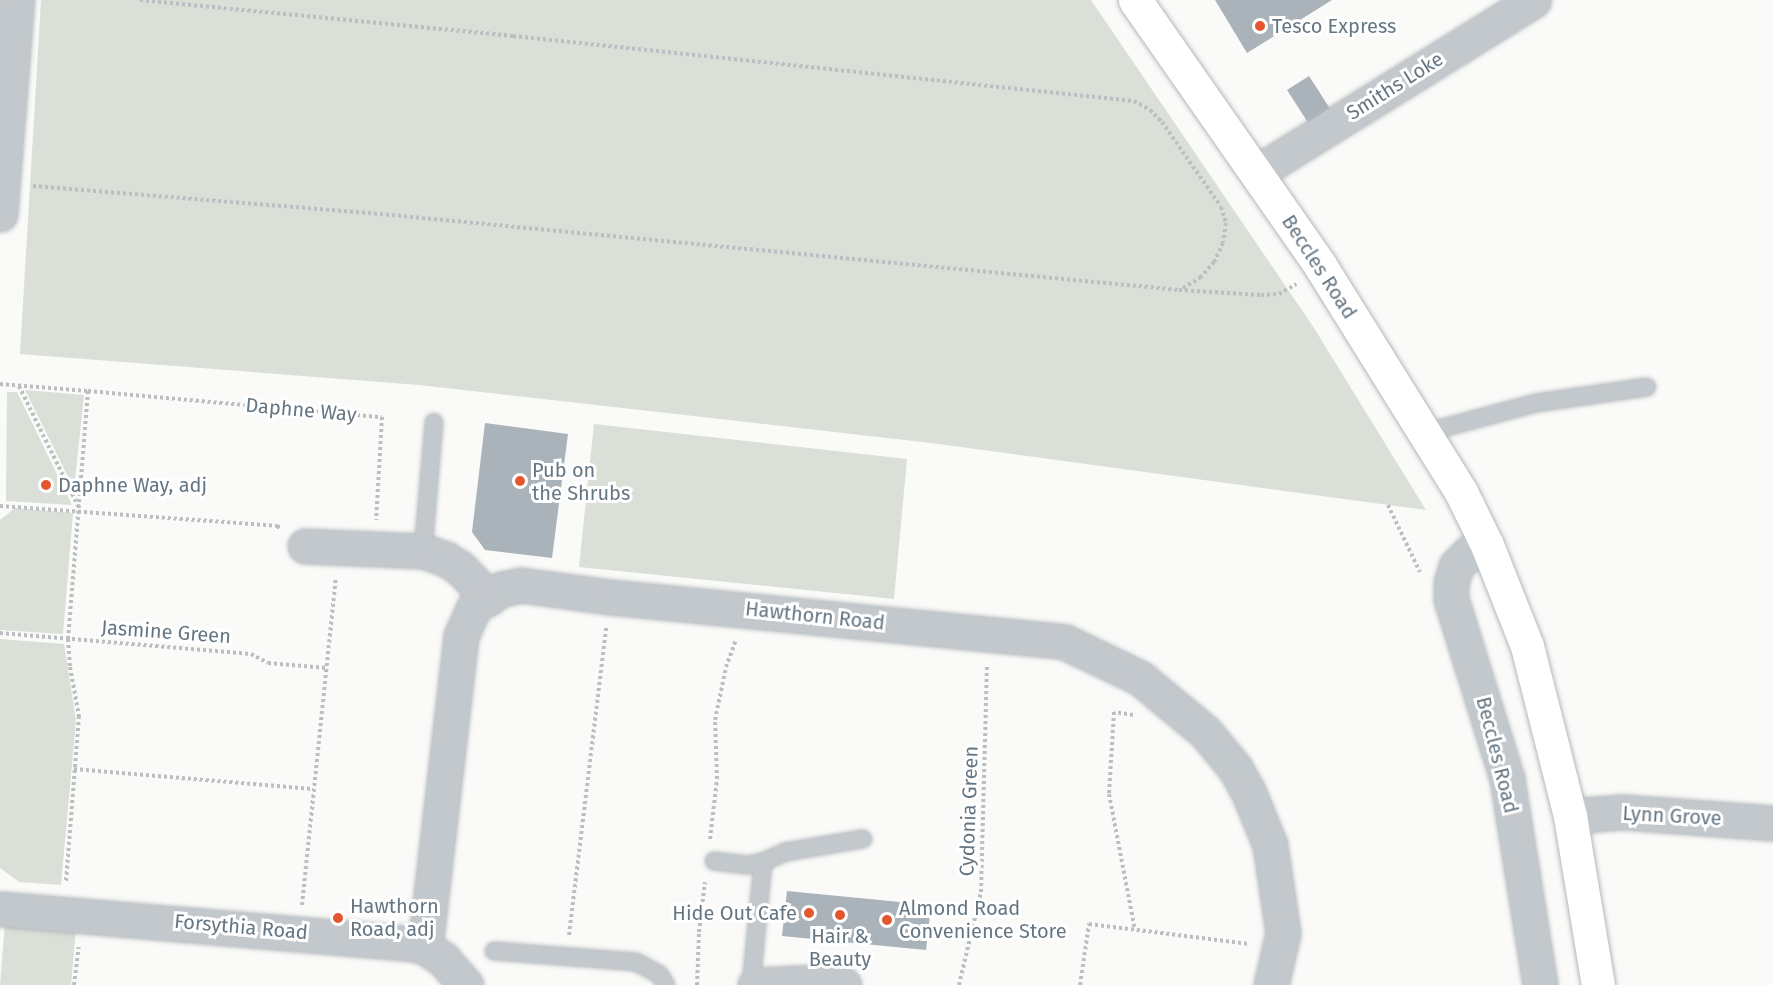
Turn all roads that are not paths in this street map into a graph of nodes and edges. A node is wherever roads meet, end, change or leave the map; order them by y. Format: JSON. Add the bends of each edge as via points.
{"nodes":[{"id":1,"x":17,"y":0,"type":"edge"},
{"id":2,"x":1135,"y":0,"type":"edge"},
{"id":3,"x":1534,"y":0,"type":"edge"},
{"id":4,"x":1256,"y":173,"type":"junction"},
{"id":5,"x":1,"y":199,"type":"edge"},
{"id":6,"x":1647,"y":387,"type":"dead end"},
{"id":7,"x":434,"y":422,"type":"dead end"},
{"id":8,"x":1424,"y":433,"type":"junction"},
{"id":9,"x":1487,"y":545,"type":"junction"},
{"id":10,"x":305,"y":546,"type":"road end"},
{"id":11,"x":423,"y":551,"type":"junction"},
{"id":12,"x":489,"y":598,"type":"junction"},
{"id":13,"x":1570,"y":816,"type":"junction"},
{"id":14,"x":1773,"y":822,"type":"edge"},
{"id":15,"x":863,"y":839,"type":"dead end"},
{"id":16,"x":709,"y":861,"type":"road end"},
{"id":17,"x":763,"y":862,"type":"junction"},
{"id":18,"x":0,"y":909,"type":"edge"},
{"id":19,"x":425,"y":947,"type":"junction"},
{"id":20,"x":494,"y":951,"type":"dead end"},
{"id":21,"x":799,"y":984,"type":"edge"},
{"id":22,"x":466,"y":985,"type":"edge"},
{"id":23,"x":666,"y":985,"type":"edge"},
{"id":24,"x":753,"y":985,"type":"edge"},
{"id":25,"x":844,"y":985,"type":"edge"},
{"id":26,"x":1271,"y":985,"type":"edge"},
{"id":27,"x":1540,"y":985,"type":"edge"},
{"id":28,"x":1598,"y":985,"type":"edge"}],
"edges":[{"from":1,"to":5,"type":"street"},
{"from":2,"to":4,"type":"highway","name":"Beccles Road"},
{"from":3,"to":4,"type":"street","name":"Smiths Loke"},
{"from":4,"to":8,"type":"highway","name":"Beccles Road","via":[[1321,267]]},
{"from":6,"to":8,"type":"lane","via":[[1536,403]]},
{"from":7,"to":11,"type":"lane"},
{"from":8,"to":9,"type":"highway","name":"Beccles Road","via":[[1461,492]]},
{"from":9,"to":13,"type":"highway","name":"Beccles Road","via":[[1527,646]]},
{"from":9,"to":27,"type":"street","name":"Beccles Road","via":[[1469,553],[1456,566],[1451,598],[1507,779]]},
{"from":10,"to":11,"type":"street"},
{"from":11,"to":12,"type":"street","via":[[460,568]]},
{"from":12,"to":19,"type":"street","name":"Hawthorn Road","via":[[474,607],[461,636]]},
{"from":12,"to":26,"type":"street","name":"Hawthorn Road","via":[[502,589],[521,585],[1065,642],[1140,678],[1173,703],[1220,750],[1248,791],[1270,845],[1283,933]]},
{"from":13,"to":14,"type":"street","name":"Lynn Grove","via":[[1623,812]]},
{"from":13,"to":28,"type":"highway","name":"Beccles Road"},
{"from":15,"to":17,"type":"lane","via":[[785,852]]},
{"from":16,"to":17,"type":"lane","via":[[747,865]]},
{"from":17,"to":24,"type":"lane"},
{"from":18,"to":19,"type":"street","name":"Forsythia Road","via":[[299,932]]},
{"from":19,"to":22,"type":"street","via":[[443,959]]},
{"from":20,"to":23,"type":"lane","via":[[636,962],[659,974]]},
{"from":21,"to":24,"type":"street"},
{"from":21,"to":25,"type":"street"}]}
